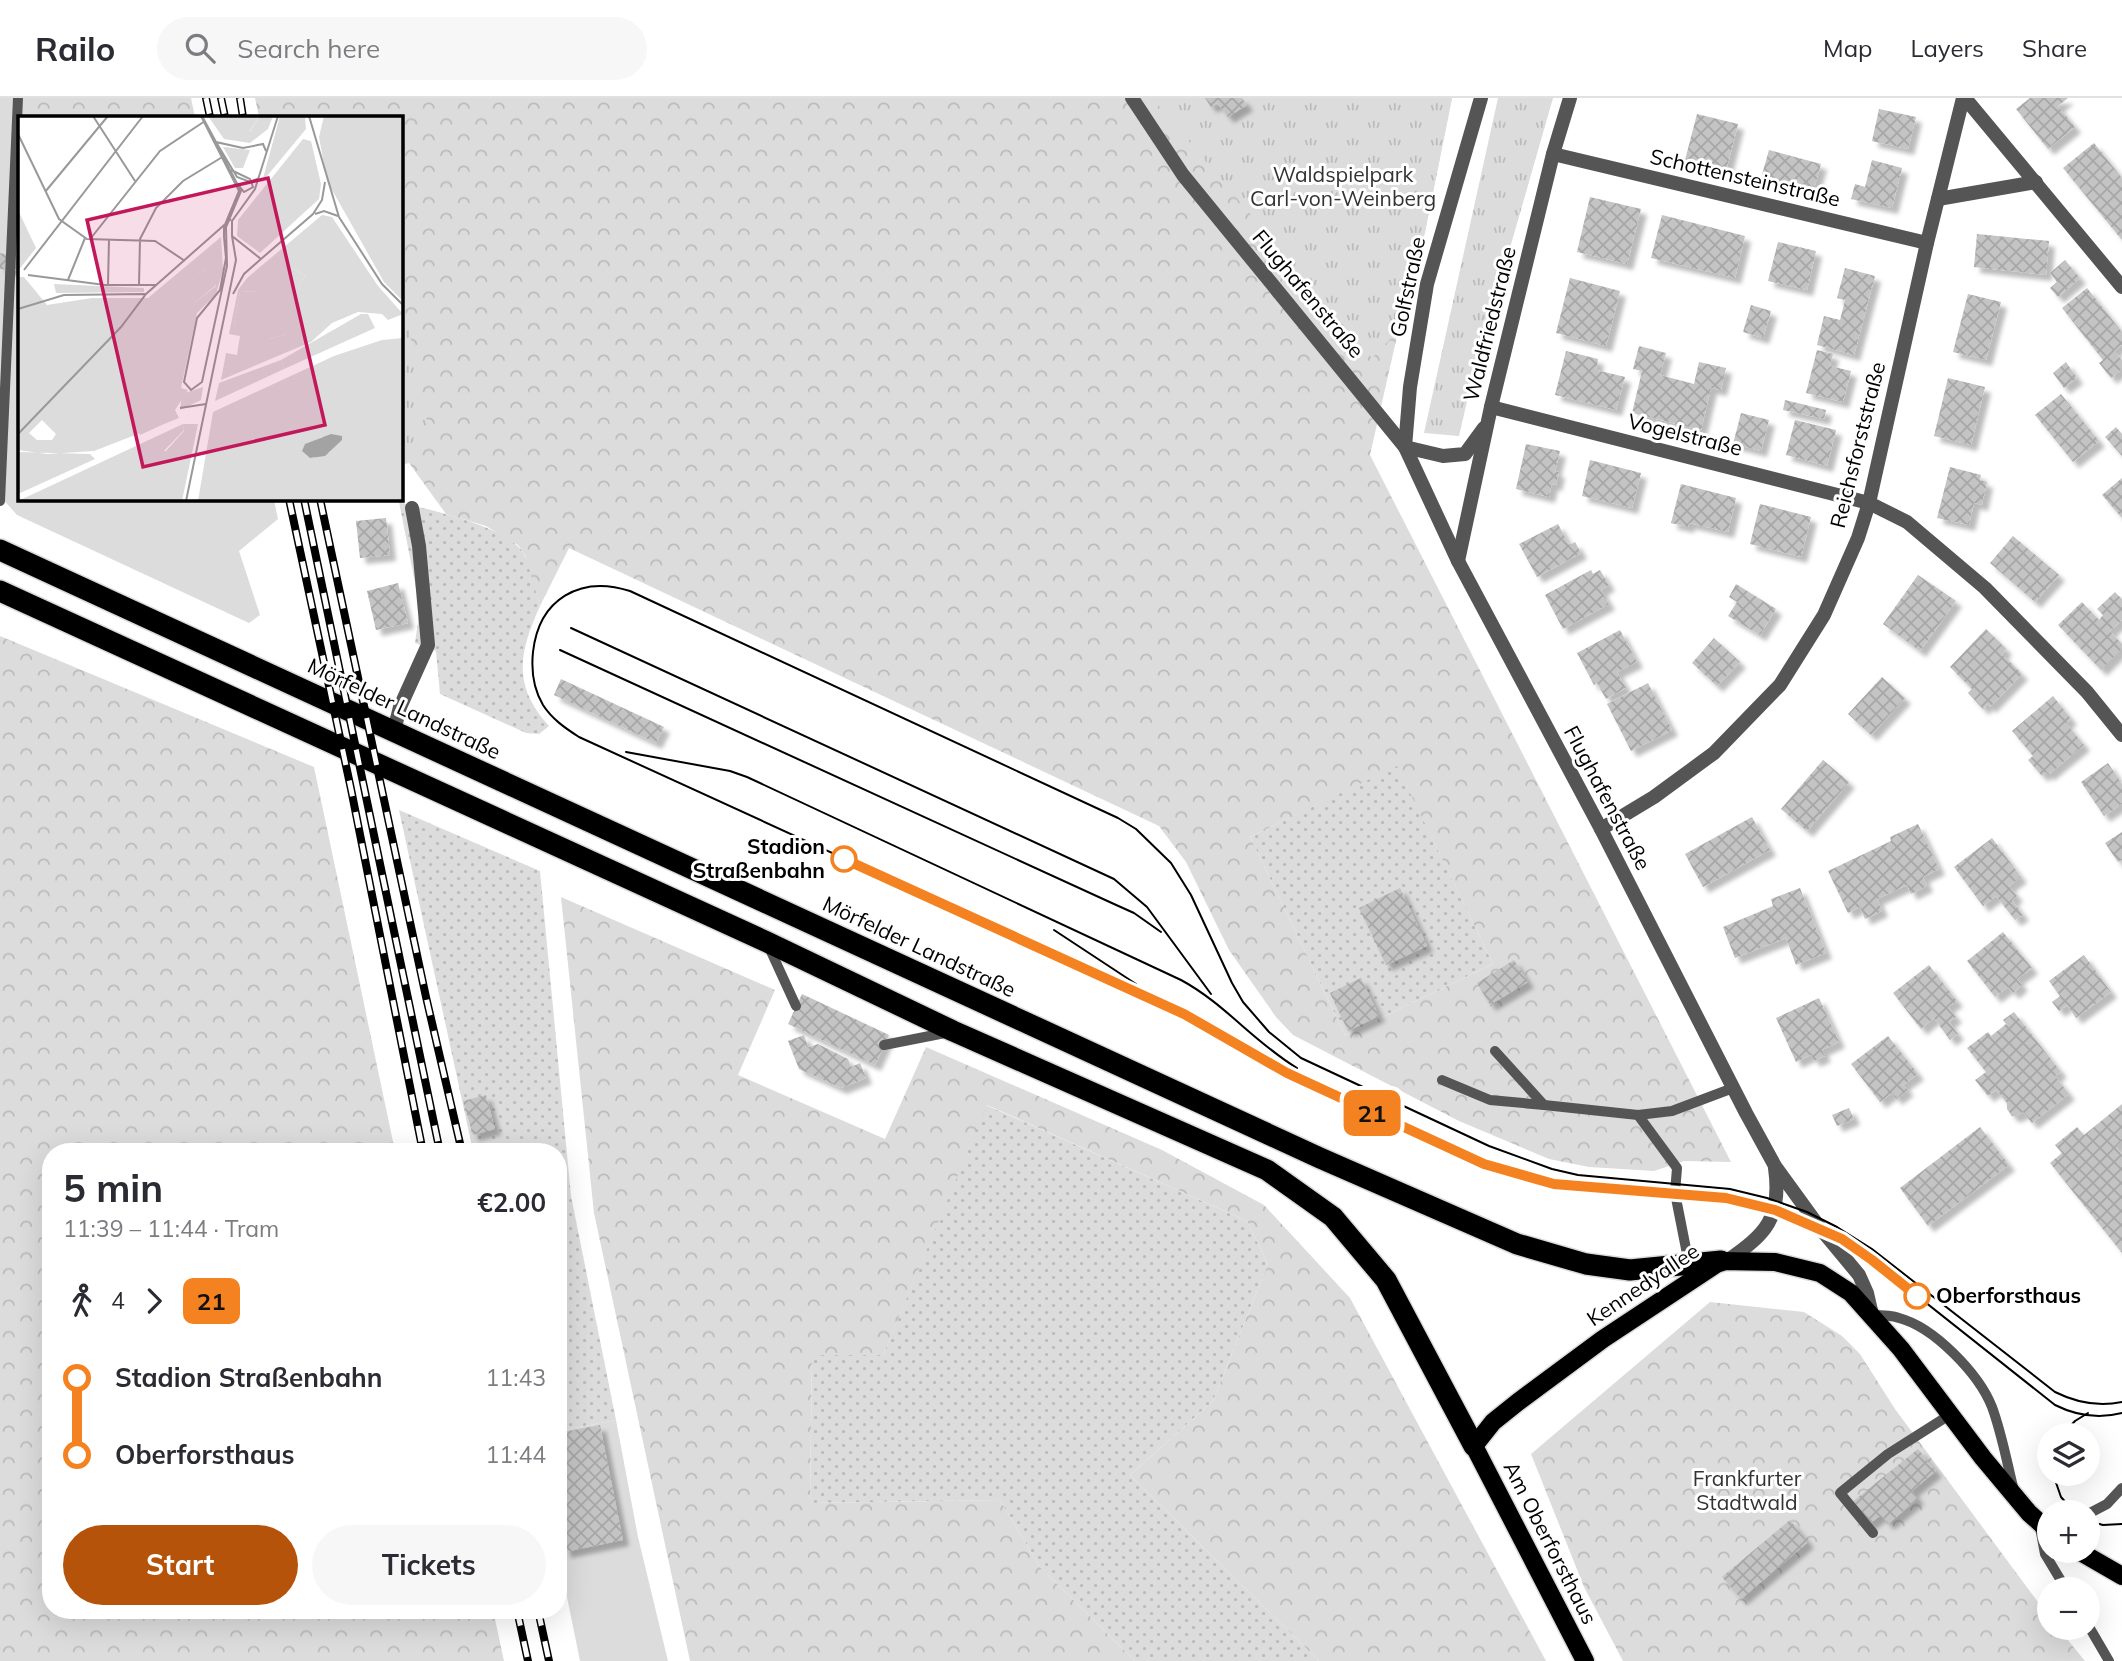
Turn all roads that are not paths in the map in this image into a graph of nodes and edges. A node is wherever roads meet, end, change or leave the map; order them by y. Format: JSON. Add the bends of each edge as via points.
{"nodes":[{"id":1,"x":18,"y":98,"type":"edge"},
{"id":2,"x":1132,"y":98,"type":"edge"},
{"id":3,"x":1481,"y":98,"type":"edge"},
{"id":4,"x":1570,"y":98,"type":"edge"},
{"id":5,"x":1964,"y":98,"type":"edge"},
{"id":6,"x":1553,"y":154,"type":"junction"},
{"id":7,"x":2036,"y":182,"type":"junction"},
{"id":8,"x":1938,"y":199,"type":"junction"},
{"id":9,"x":1927,"y":243,"type":"junction"},
{"id":10,"x":2122,"y":287,"type":"edge"},
{"id":11,"x":1491,"y":407,"type":"junction"},
{"id":12,"x":1488,"y":424,"type":"junction"},
{"id":13,"x":1405,"y":447,"type":"junction"},
{"id":14,"x":0,"y":501,"type":"edge"},
{"id":15,"x":1869,"y":503,"type":"junction"},
{"id":16,"x":412,"y":508,"type":"dead end"},
{"id":17,"x":0,"y":550,"type":"edge"},
{"id":18,"x":1458,"y":561,"type":"junction"},
{"id":19,"x":0,"y":591,"type":"edge"},
{"id":20,"x":394,"y":731,"type":"junction"},
{"id":21,"x":2122,"y":735,"type":"edge"},
{"id":22,"x":1601,"y":829,"type":"junction"},
{"id":23,"x":767,"y":942,"type":"junction"},
{"id":24,"x":796,"y":1006,"type":"dead end"},
{"id":25,"x":953,"y":1031,"type":"junction"},
{"id":26,"x":884,"y":1045,"type":"dead end"},
{"id":27,"x":1494,"y":1051,"type":"dead end"},
{"id":28,"x":1442,"y":1080,"type":"dead end"},
{"id":29,"x":1733,"y":1088,"type":"junction"},
{"id":30,"x":1544,"y":1105,"type":"junction"},
{"id":31,"x":1638,"y":1115,"type":"junction"},
{"id":32,"x":1775,"y":1166,"type":"junction"},
{"id":33,"x":1724,"y":1261,"type":"junction"},
{"id":34,"x":1689,"y":1264,"type":"junction"},
{"id":35,"x":1872,"y":1315,"type":"junction"},
{"id":36,"x":1951,"y":1415,"type":"junction"},
{"id":37,"x":1474,"y":1446,"type":"junction"},
{"id":38,"x":2122,"y":1488,"type":"edge"},
{"id":39,"x":2015,"y":1497,"type":"junction"},
{"id":40,"x":2100,"y":1508,"type":"edge"},
{"id":41,"x":2037,"y":1517,"type":"edge"},
{"id":42,"x":1873,"y":1532,"type":"dead end"},
{"id":43,"x":2100,"y":1563,"type":"edge"},
{"id":44,"x":2122,"y":1576,"type":"edge"},
{"id":45,"x":2097,"y":1640,"type":"edge"},
{"id":46,"x":1585,"y":1661,"type":"edge"},
{"id":47,"x":2109,"y":1661,"type":"edge"}],
"edges":[{"from":1,"to":14,"type":"lane"},
{"from":2,"to":13,"type":"street","name":"Flughafenstraße","via":[[1183,175]]},
{"from":3,"to":13,"type":"street","name":"Golfstraße","via":[[1427,284]]},
{"from":4,"to":6,"type":"street","name":"Waldfriedstraße"},
{"from":5,"to":7,"type":"street"},
{"from":5,"to":8,"type":"street","name":"Reichsforststraße"},
{"from":6,"to":9,"type":"street","name":"Schottensteinstraße"},
{"from":6,"to":11,"type":"street","name":"Waldfriedstraße"},
{"from":7,"to":8,"type":"street"},
{"from":7,"to":10,"type":"street"},
{"from":8,"to":9,"type":"street","name":"Reichsforststraße"},
{"from":9,"to":15,"type":"street","name":"Reichsforststraße"},
{"from":11,"to":12,"type":"street","name":"Waldfriedstraße"},
{"from":11,"to":15,"type":"street","name":"Vogelstraße"},
{"from":12,"to":13,"type":"street","via":[[1465,454],[1443,456]]},
{"from":12,"to":18,"type":"street","name":"Waldfriedstraße"},
{"from":13,"to":18,"type":"street","name":"Flughafenstraße"},
{"from":15,"to":21,"type":"street","name":"Vogelstraße","via":[[1907,522],[1984,587],[2087,692]]},
{"from":15,"to":22,"type":"street","name":"Reichsforststraße","via":[[1824,615],[1780,685],[1714,753]]},
{"from":16,"to":20,"type":"street","via":[[428,645]]},
{"from":17,"to":20,"type":"highway","name":"Mörfelder Landstraße"},
{"from":18,"to":22,"type":"street","name":"Flughafenstraße"},
{"from":19,"to":23,"type":"highway"},
{"from":20,"to":34,"type":"highway","name":"Mörfelder Landstraße","via":[[1320,1158],[1517,1244],[1586,1265],[1617,1269]]},
{"from":22,"to":29,"type":"street","name":"Flughafenstraße"},
{"from":23,"to":24,"type":"lane"},
{"from":23,"to":25,"type":"highway"},
{"from":25,"to":26,"type":"lane"},
{"from":25,"to":37,"type":"highway","via":[[1267,1170],[1333,1217],[1387,1280]]},
{"from":27,"to":30,"type":"lane"},
{"from":28,"to":30,"type":"lane","via":[[1490,1100]]},
{"from":29,"to":31,"type":"lane","via":[[1672,1111]]},
{"from":29,"to":32,"type":"street","name":"Flughafenstraße"},
{"from":30,"to":31,"type":"lane"},
{"from":31,"to":34,"type":"lane","via":[[1677,1168],[1675,1194]]},
{"from":32,"to":33,"type":"street","name":"Flughafenstraße","via":[[1777,1196],[1771,1220],[1756,1240]]},
{"from":32,"to":35,"type":"street","name":"Flughafenstraße","via":[[1859,1275]]},
{"from":33,"to":34,"type":"highway","name":"Mörfelder Landstraße"},
{"from":33,"to":35,"type":"main road","name":"Kennedyallee","via":[[1775,1262],[1820,1273],[1843,1285]]},
{"from":33,"to":37,"type":"main road","name":"Kennedyallee","via":[[1603,1339],[1517,1402]]},
{"from":35,"to":36,"type":"main road","name":"Kennedyallee"},
{"from":35,"to":39,"type":"lane","via":[[1917,1324],[1972,1375],[1992,1406]]},
{"from":36,"to":39,"type":"main road","name":"Kennedyallee"},
{"from":36,"to":42,"type":"lane","via":[[1888,1454],[1840,1493]]},
{"from":37,"to":46,"type":"main road","name":"Am Oberforsthaus"},
{"from":38,"to":40,"type":"lane"},
{"from":39,"to":41,"type":"main road","name":"Kennedyallee"},
{"from":43,"to":44,"type":"main road"},
{"from":45,"to":47,"type":"lane"}]}
